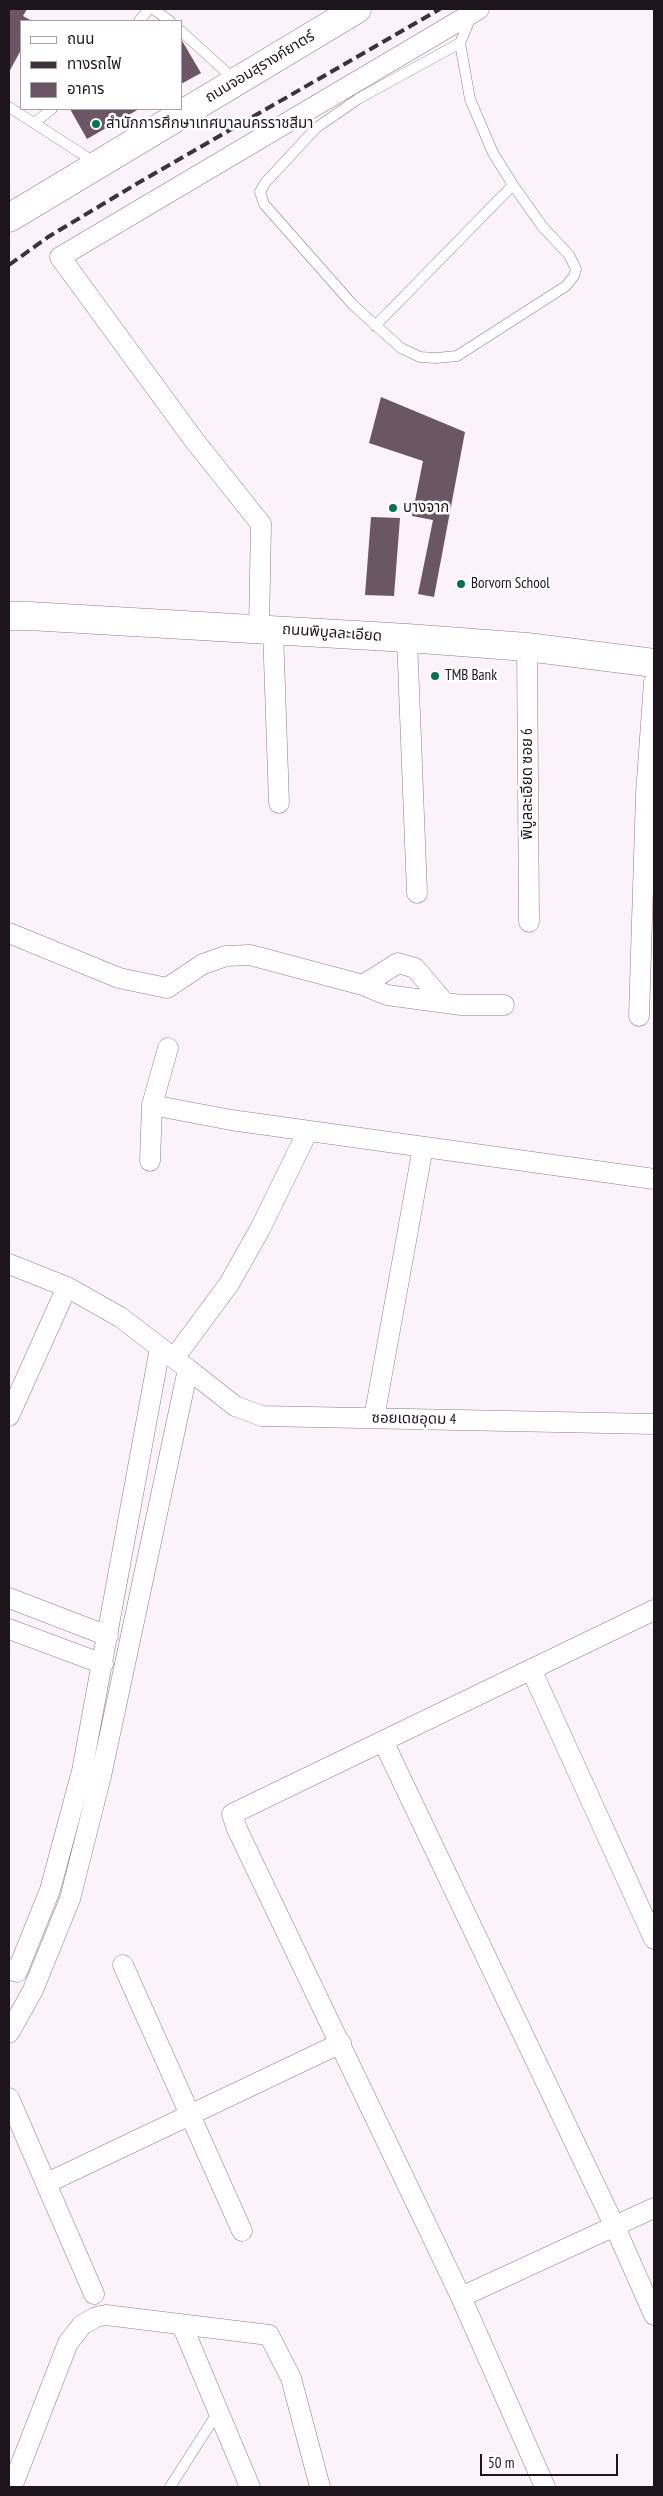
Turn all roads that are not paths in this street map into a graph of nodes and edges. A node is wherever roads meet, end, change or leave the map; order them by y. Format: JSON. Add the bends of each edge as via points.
{"nodes":[{"id":1,"x":149,"y":9,"type":"edge"},
{"id":2,"x":153,"y":9,"type":"edge"},
{"id":3,"x":356,"y":9,"type":"edge"},
{"id":4,"x":477,"y":10,"type":"edge"},
{"id":5,"x":140,"y":20,"type":"edge"},
{"id":6,"x":169,"y":20,"type":"edge"},
{"id":7,"x":182,"y":32,"type":"edge"},
{"id":8,"x":460,"y":43,"type":"junction"},
{"id":9,"x":237,"y":82,"type":"junction"},
{"id":10,"x":9,"y":107,"type":"edge"},
{"id":11,"x":51,"y":110,"type":"edge"},
{"id":12,"x":34,"y":123,"type":"junction"},
{"id":13,"x":99,"y":165,"type":"junction"},
{"id":14,"x":513,"y":185,"type":"junction"},
{"id":15,"x":9,"y":218,"type":"edge"},
{"id":16,"x":375,"y":326,"type":"junction"},
{"id":17,"x":9,"y":616,"type":"edge"},
{"id":18,"x":266,"y":629,"type":"junction"},
{"id":19,"x":407,"y":638,"type":"junction"},
{"id":20,"x":527,"y":647,"type":"junction"},
{"id":21,"x":654,"y":663,"type":"edge"},
{"id":22,"x":654,"y":682,"type":"edge"},
{"id":23,"x":279,"y":803,"type":"dead end"},
{"id":24,"x":417,"y":893,"type":"dead end"},
{"id":25,"x":529,"y":922,"type":"dead end"},
{"id":26,"x":9,"y":933,"type":"edge"},
{"id":27,"x":363,"y":985,"type":"junction"},
{"id":28,"x":444,"y":1002,"type":"junction"},
{"id":29,"x":504,"y":1005,"type":"dead end"},
{"id":30,"x":639,"y":1016,"type":"dead end"},
{"id":31,"x":168,"y":1048,"type":"dead end"},
{"id":32,"x":152,"y":1105,"type":"junction"},
{"id":33,"x":308,"y":1131,"type":"junction"},
{"id":34,"x":423,"y":1147,"type":"junction"},
{"id":35,"x":150,"y":1161,"type":"dead end"},
{"id":36,"x":654,"y":1179,"type":"edge"},
{"id":37,"x":9,"y":1264,"type":"edge"},
{"id":38,"x":67,"y":1287,"type":"junction"},
{"id":39,"x":174,"y":1358,"type":"junction"},
{"id":40,"x":9,"y":1416,"type":"edge"},
{"id":41,"x":374,"y":1418,"type":"junction"},
{"id":42,"x":654,"y":1424,"type":"edge"},
{"id":43,"x":9,"y":1598,"type":"edge"},
{"id":44,"x":654,"y":1610,"type":"edge"},
{"id":45,"x":9,"y":1629,"type":"edge"},
{"id":46,"x":108,"y":1636,"type":"junction"},
{"id":47,"x":103,"y":1664,"type":"junction"},
{"id":48,"x":531,"y":1669,"type":"junction"},
{"id":49,"x":384,"y":1743,"type":"junction"},
{"id":50,"x":654,"y":1939,"type":"edge"},
{"id":51,"x":124,"y":1965,"type":"dead end"},
{"id":52,"x":9,"y":1969,"type":"edge"},
{"id":53,"x":9,"y":2033,"type":"edge"},
{"id":54,"x":341,"y":2043,"type":"junction"},
{"id":55,"x":9,"y":2098,"type":"edge"},
{"id":56,"x":190,"y":2116,"type":"junction"},
{"id":57,"x":47,"y":2183,"type":"junction"},
{"id":58,"x":654,"y":2208,"type":"edge"},
{"id":59,"x":615,"y":2226,"type":"junction"},
{"id":60,"x":242,"y":2231,"type":"dead end"},
{"id":61,"x":94,"y":2294,"type":"dead end"},
{"id":62,"x":461,"y":2297,"type":"junction"},
{"id":63,"x":654,"y":2315,"type":"edge"},
{"id":64,"x":182,"y":2325,"type":"junction"},
{"id":65,"x":218,"y":2412,"type":"junction"},
{"id":66,"x":10,"y":2487,"type":"edge"},
{"id":67,"x":170,"y":2487,"type":"edge"},
{"id":68,"x":250,"y":2487,"type":"edge"},
{"id":69,"x":320,"y":2487,"type":"edge"},
{"id":70,"x":545,"y":2487,"type":"edge"}],
"edges":[{"from":1,"to":5,"type":"lane"},
{"from":2,"to":6,"type":"lane"},
{"from":3,"to":9,"type":"main road","name":"ถนนจอมสุรางค์ยาตร์"},
{"from":4,"to":8,"type":"lane"},
{"from":4,"to":18,"type":"street","via":[[60,257],[194,440],[261,524]]},
{"from":7,"to":9,"type":"lane"},
{"from":8,"to":14,"type":"lane","via":[[470,99],[493,153]]},
{"from":8,"to":16,"type":"lane","via":[[358,99],[316,128],[264,182],[260,192],[264,204],[352,305]]},
{"from":9,"to":13,"type":"main road","name":"ถนนจอมสุรางค์ยาตร์"},
{"from":10,"to":12,"type":"lane"},
{"from":11,"to":12,"type":"lane"},
{"from":12,"to":13,"type":"lane"},
{"from":13,"to":15,"type":"main road","name":"ถนนจอมสุรางค์ยาตร์"},
{"from":14,"to":16,"type":"lane"},
{"from":14,"to":16,"type":"lane","via":[[542,226],[569,255],[576,269],[566,286],[457,356],[420,357],[401,348]]},
{"from":17,"to":18,"type":"main road","name":"ถนนพิบูลละเอียด"},
{"from":18,"to":19,"type":"main road","name":"ถนนพิบูลละเอียด"},
{"from":18,"to":23,"type":"street"},
{"from":19,"to":20,"type":"main road","name":"ถนนพิบูลละเอียด"},
{"from":19,"to":24,"type":"street"},
{"from":20,"to":21,"type":"main road","name":"ถนนพิบูลละเอียด"},
{"from":20,"to":25,"type":"street","name":"พิบูลละเอียด ซอย 6"},
{"from":22,"to":30,"type":"street","via":[[646,794]]},
{"from":26,"to":27,"type":"street","via":[[119,978],[167,988],[203,964],[226,956],[250,955]]},
{"from":27,"to":28,"type":"street","via":[[387,995]]},
{"from":27,"to":28,"type":"street","via":[[398,963],[415,968]]},
{"from":28,"to":29,"type":"street"},
{"from":31,"to":32,"type":"street"},
{"from":32,"to":33,"type":"street"},
{"from":32,"to":35,"type":"street"},
{"from":33,"to":34,"type":"street"},
{"from":33,"to":39,"type":"street","via":[[260,1230],[229,1284]]},
{"from":34,"to":36,"type":"street"},
{"from":34,"to":41,"type":"street"},
{"from":37,"to":38,"type":"street","name":"ซอยเดชอุดม 4"},
{"from":38,"to":39,"type":"street","name":"ซอยเดชอุดม 4","via":[[120,1317]]},
{"from":38,"to":40,"type":"street"},
{"from":39,"to":41,"type":"street","name":"ซอยเดชอุดม 4","via":[[234,1406],[262,1416]]},
{"from":39,"to":46,"type":"street"},
{"from":39,"to":53,"type":"street","via":[[101,1776],[70,1899],[33,1990]]},
{"from":41,"to":42,"type":"street","name":"ซอยเดชอุดม 4"},
{"from":43,"to":46,"type":"street"},
{"from":44,"to":48,"type":"street"},
{"from":45,"to":47,"type":"street"},
{"from":46,"to":47,"type":"street"},
{"from":47,"to":52,"type":"street","via":[[82,1771],[50,1890],[17,1972]]},
{"from":48,"to":49,"type":"street"},
{"from":48,"to":50,"type":"street"},
{"from":49,"to":54,"type":"street","via":[[232,1814]]},
{"from":49,"to":59,"type":"street"},
{"from":51,"to":56,"type":"street"},
{"from":54,"to":56,"type":"street"},
{"from":54,"to":62,"type":"street"},
{"from":55,"to":57,"type":"street"},
{"from":56,"to":57,"type":"street"},
{"from":56,"to":60,"type":"street"},
{"from":57,"to":61,"type":"street"},
{"from":58,"to":59,"type":"street"},
{"from":59,"to":62,"type":"street"},
{"from":59,"to":63,"type":"street"},
{"from":62,"to":70,"type":"street"},
{"from":64,"to":65,"type":"street"},
{"from":64,"to":66,"type":"street","via":[[106,2315],[82,2325],[68,2343]]},
{"from":64,"to":69,"type":"street","via":[[269,2336],[291,2378]]},
{"from":65,"to":67,"type":"lane"},
{"from":65,"to":68,"type":"street"}]}
